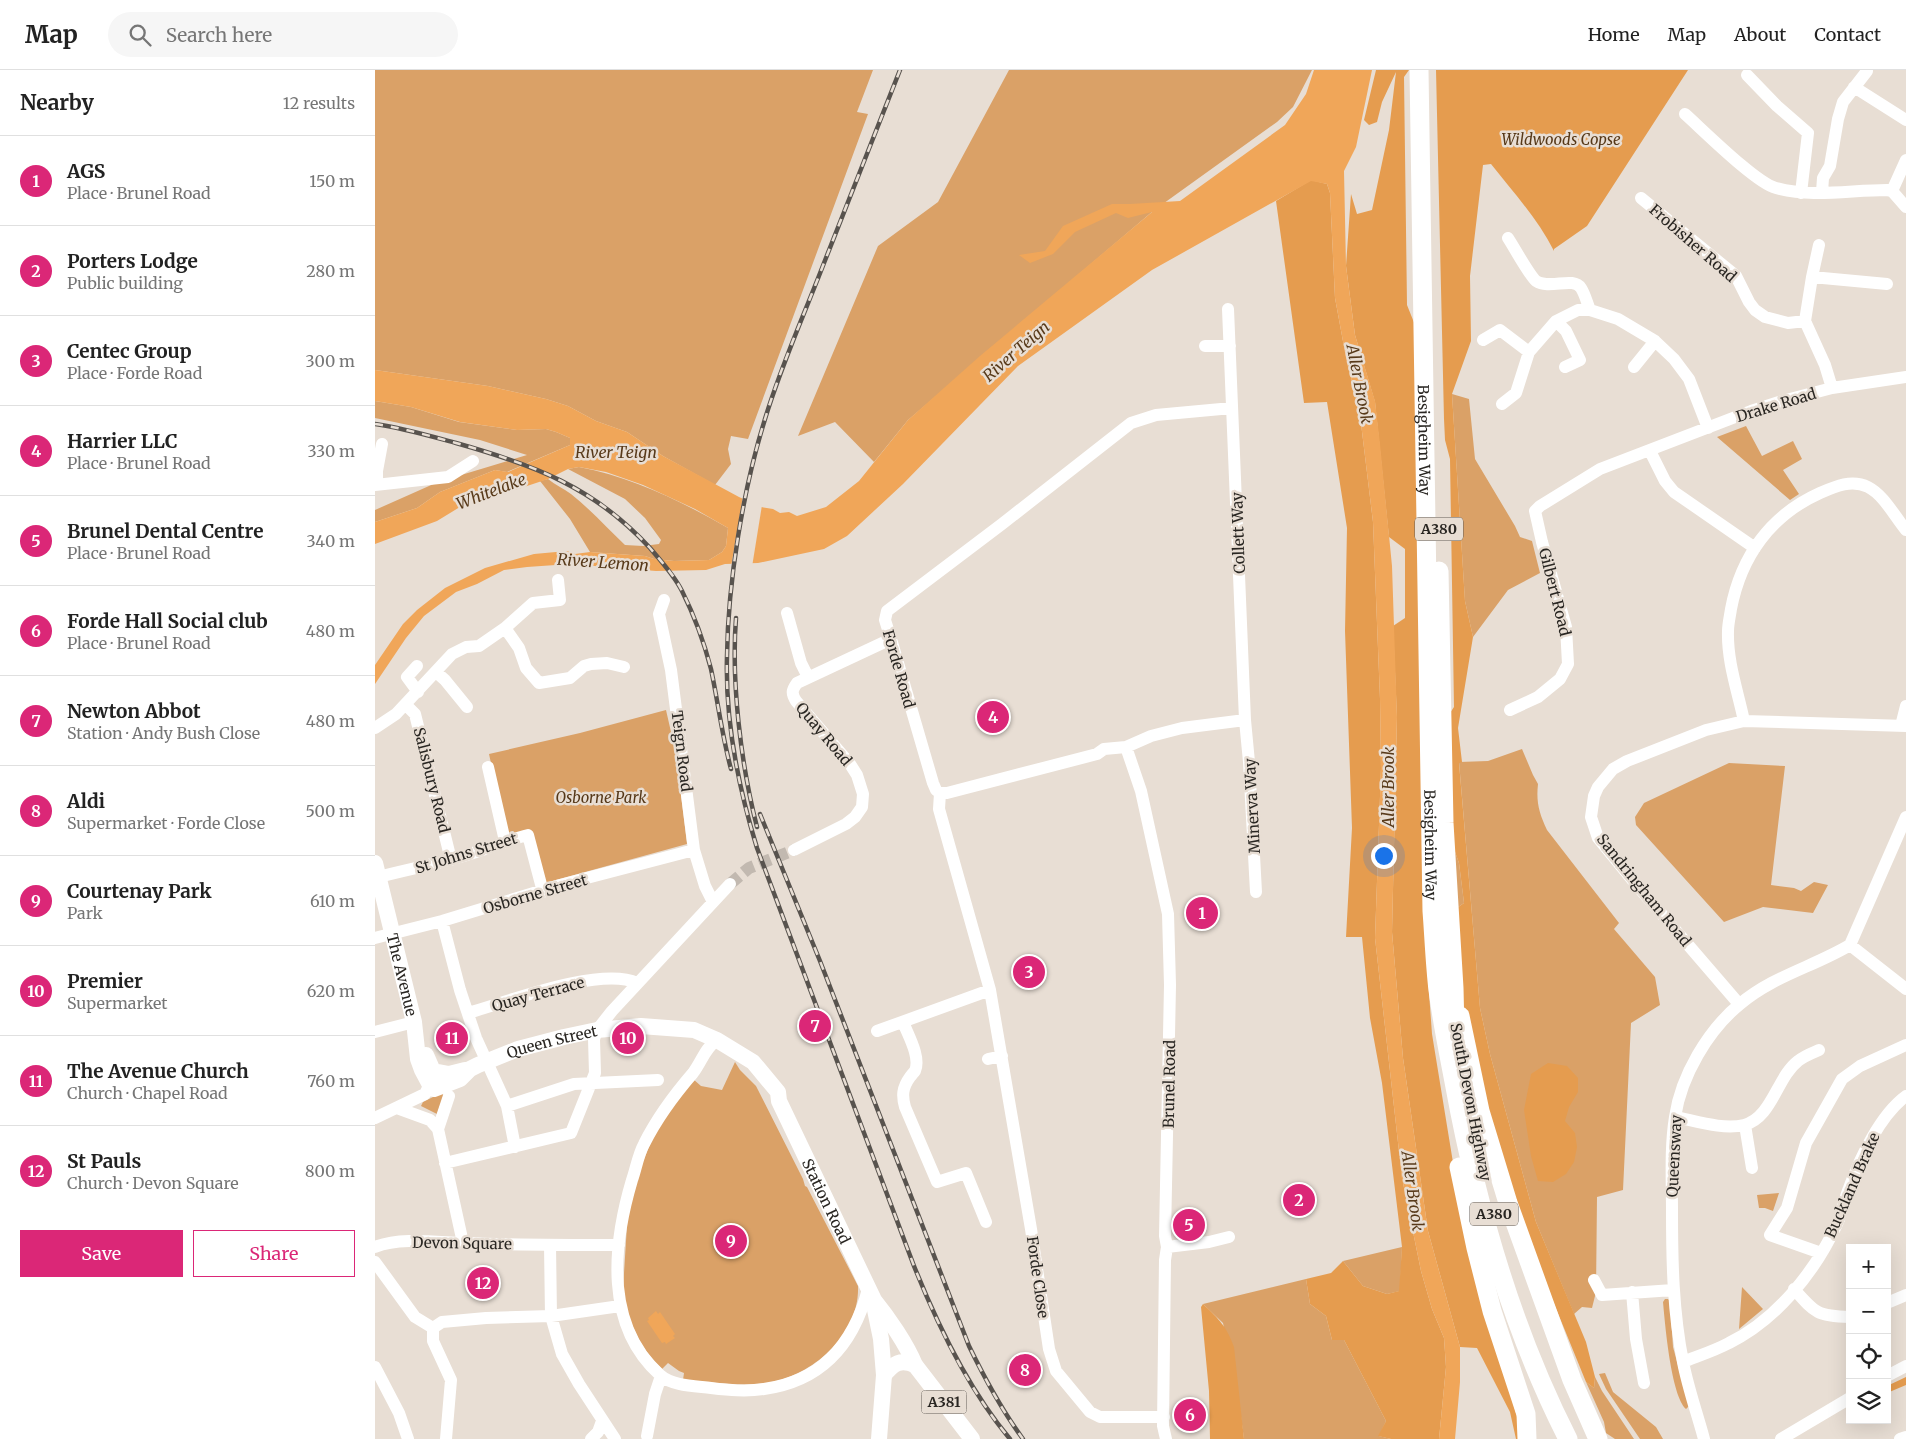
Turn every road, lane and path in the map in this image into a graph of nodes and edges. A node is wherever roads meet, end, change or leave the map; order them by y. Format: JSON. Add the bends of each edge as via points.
{"nodes":[{"id":1,"x":1419,"y":70,"type":"edge"},
{"id":2,"x":1431,"y":70,"type":"edge"},
{"id":3,"x":1867,"y":72,"type":"dead end"},
{"id":4,"x":1747,"y":75,"type":"dead end"},
{"id":5,"x":1854,"y":87,"type":"junction"},
{"id":6,"x":1685,"y":114,"type":"dead end"},
{"id":7,"x":1906,"y":120,"type":"edge"},
{"id":8,"x":1906,"y":160,"type":"edge"},
{"id":9,"x":1892,"y":191,"type":"junction"},
{"id":10,"x":1822,"y":192,"type":"junction"},
{"id":11,"x":1801,"y":193,"type":"junction"},
{"id":12,"x":1641,"y":198,"type":"dead end"},
{"id":13,"x":1906,"y":207,"type":"edge"},
{"id":14,"x":1508,"y":238,"type":"dead end"},
{"id":15,"x":1819,"y":245,"type":"dead end"},
{"id":16,"x":1812,"y":277,"type":"junction"},
{"id":17,"x":1887,"y":284,"type":"dead end"},
{"id":18,"x":1228,"y":309,"type":"dead end"},
{"id":19,"x":1590,"y":310,"type":"junction"},
{"id":20,"x":1556,"y":321,"type":"junction"},
{"id":21,"x":1805,"y":321,"type":"junction"},
{"id":22,"x":1483,"y":340,"type":"dead end"},
{"id":23,"x":1655,"y":341,"type":"junction"},
{"id":24,"x":1205,"y":346,"type":"dead end"},
{"id":25,"x":1230,"y":346,"type":"junction"},
{"id":26,"x":1529,"y":352,"type":"junction"},
{"id":27,"x":1565,"y":367,"type":"dead end"},
{"id":28,"x":1634,"y":367,"type":"dead end"},
{"id":29,"x":1906,"y":377,"type":"edge"},
{"id":30,"x":1832,"y":388,"type":"junction"},
{"id":31,"x":1502,"y":404,"type":"dead end"},
{"id":32,"x":1232,"y":408,"type":"junction"},
{"id":33,"x":1708,"y":428,"type":"junction"},
{"id":34,"x":383,"y":444,"type":"dead end"},
{"id":35,"x":1651,"y":451,"type":"junction"},
{"id":36,"x":473,"y":461,"type":"dead end"},
{"id":37,"x":376,"y":484,"type":"edge"},
{"id":38,"x":1540,"y":506,"type":"joint"},
{"id":39,"x":1906,"y":530,"type":"edge"},
{"id":40,"x":1755,"y":548,"type":"junction"},
{"id":41,"x":558,"y":580,"type":"dead end"},
{"id":42,"x":664,"y":600,"type":"dead end"},
{"id":43,"x":787,"y":613,"type":"dead end"},
{"id":44,"x":505,"y":628,"type":"junction"},
{"id":45,"x":891,"y":639,"type":"junction"},
{"id":46,"x":417,"y":666,"type":"dead end"},
{"id":47,"x":627,"y":669,"type":"dead end"},
{"id":48,"x":436,"y":672,"type":"junction"},
{"id":49,"x":808,"y":677,"type":"junction"},
{"id":50,"x":418,"y":692,"type":"junction"},
{"id":51,"x":406,"y":704,"type":"junction"},
{"id":52,"x":1906,"y":706,"type":"edge"},
{"id":53,"x":467,"y":707,"type":"dead end"},
{"id":54,"x":1510,"y":710,"type":"dead end"},
{"id":55,"x":1245,"y":720,"type":"junction"},
{"id":56,"x":1744,"y":721,"type":"junction"},
{"id":57,"x":1904,"y":726,"type":"edge"},
{"id":58,"x":375,"y":728,"type":"edge"},
{"id":59,"x":1126,"y":747,"type":"junction"},
{"id":60,"x":488,"y":767,"type":"dead end"},
{"id":61,"x":940,"y":793,"type":"junction"},
{"id":62,"x":1906,"y":817,"type":"edge"},
{"id":63,"x":505,"y":841,"type":"junction"},
{"id":64,"x":694,"y":850,"type":"junction"},
{"id":65,"x":794,"y":850,"type":"tunnel mouth"},
{"id":66,"x":451,"y":860,"type":"junction"},
{"id":67,"x":376,"y":873,"type":"edge"},
{"id":68,"x":730,"y":884,"type":"tunnel mouth"},
{"id":69,"x":543,"y":892,"type":"junction"},
{"id":70,"x":1256,"y":892,"type":"dead end"},
{"id":71,"x":713,"y":902,"type":"junction"},
{"id":72,"x":442,"y":921,"type":"junction"},
{"id":73,"x":391,"y":934,"type":"junction"},
{"id":74,"x":375,"y":938,"type":"edge"},
{"id":75,"x":1850,"y":945,"type":"junction"},
{"id":76,"x":637,"y":983,"type":"junction"},
{"id":77,"x":1906,"y":988,"type":"edge"},
{"id":78,"x":1446,"y":989,"type":"junction"},
{"id":79,"x":989,"y":990,"type":"junction"},
{"id":80,"x":1739,"y":1004,"type":"junction"},
{"id":81,"x":467,"y":1013,"type":"junction"},
{"id":82,"x":903,"y":1022,"type":"junction"},
{"id":83,"x":414,"y":1025,"type":"junction"},
{"id":84,"x":597,"y":1030,"type":"junction"},
{"id":85,"x":375,"y":1032,"type":"edge"},
{"id":86,"x":877,"y":1032,"type":"dead end"},
{"id":87,"x":998,"y":1036,"type":"joint"},
{"id":88,"x":717,"y":1040,"type":"junction"},
{"id":89,"x":1906,"y":1045,"type":"edge"},
{"id":90,"x":1819,"y":1050,"type":"dead end"},
{"id":91,"x":1002,"y":1056,"type":"junction"},
{"id":92,"x":988,"y":1059,"type":"dead end"},
{"id":93,"x":487,"y":1062,"type":"junction"},
{"id":94,"x":658,"y":1080,"type":"dead end"},
{"id":95,"x":592,"y":1083,"type":"junction"},
{"id":96,"x":430,"y":1085,"type":"junction"},
{"id":97,"x":449,"y":1096,"type":"dead end"},
{"id":98,"x":1906,"y":1096,"type":"edge"},
{"id":99,"x":507,"y":1106,"type":"junction"},
{"id":100,"x":397,"y":1108,"type":"junction"},
{"id":101,"x":1675,"y":1117,"type":"junction"},
{"id":102,"x":375,"y":1118,"type":"edge"},
{"id":103,"x":1745,"y":1124,"type":"junction"},
{"id":104,"x":438,"y":1128,"type":"junction"},
{"id":105,"x":515,"y":1147,"type":"junction"},
{"id":106,"x":445,"y":1163,"type":"junction"},
{"id":107,"x":1751,"y":1168,"type":"dead end"},
{"id":108,"x":986,"y":1222,"type":"dead end"},
{"id":109,"x":1229,"y":1237,"type":"dead end"},
{"id":110,"x":463,"y":1243,"type":"junction"},
{"id":111,"x":550,"y":1245,"type":"junction"},
{"id":112,"x":619,"y":1245,"type":"junction"},
{"id":113,"x":1167,"y":1247,"type":"junction"},
{"id":114,"x":375,"y":1248,"type":"edge"},
{"id":115,"x":1821,"y":1252,"type":"junction"},
{"id":116,"x":375,"y":1262,"type":"edge"},
{"id":117,"x":1594,"y":1280,"type":"dead end"},
{"id":118,"x":1794,"y":1289,"type":"junction"},
{"id":119,"x":1673,"y":1290,"type":"junction"},
{"id":120,"x":1631,"y":1292,"type":"junction"},
{"id":121,"x":871,"y":1294,"type":"junction"},
{"id":122,"x":1906,"y":1295,"type":"edge"},
{"id":123,"x":1891,"y":1301,"type":"edge"},
{"id":124,"x":620,"y":1306,"type":"junction"},
{"id":125,"x":551,"y":1316,"type":"junction"},
{"id":126,"x":1846,"y":1317,"type":"edge"},
{"id":127,"x":433,"y":1328,"type":"junction"},
{"id":128,"x":1683,"y":1362,"type":"junction"},
{"id":129,"x":915,"y":1365,"type":"junction"},
{"id":130,"x":1906,"y":1366,"type":"edge"},
{"id":131,"x":375,"y":1367,"type":"edge"},
{"id":132,"x":1891,"y":1374,"type":"edge"},
{"id":133,"x":884,"y":1375,"type":"junction"},
{"id":134,"x":661,"y":1376,"type":"junction"},
{"id":135,"x":1644,"y":1384,"type":"dead end"},
{"id":136,"x":1846,"y":1400,"type":"edge"},
{"id":137,"x":602,"y":1420,"type":"junction"},
{"id":138,"x":1164,"y":1428,"type":"edge"},
{"id":139,"x":1570,"y":1435,"type":"edge"},
{"id":140,"x":647,"y":1436,"type":"dead end"},
{"id":141,"x":1906,"y":1437,"type":"edge"},
{"id":142,"x":409,"y":1439,"type":"edge"},
{"id":143,"x":446,"y":1439,"type":"edge"},
{"id":144,"x":591,"y":1439,"type":"edge"},
{"id":145,"x":615,"y":1439,"type":"edge"},
{"id":146,"x":879,"y":1439,"type":"edge"},
{"id":147,"x":972,"y":1439,"type":"edge"},
{"id":148,"x":1158,"y":1439,"type":"edge"},
{"id":149,"x":1527,"y":1439,"type":"edge"},
{"id":150,"x":1598,"y":1439,"type":"edge"},
{"id":151,"x":1703,"y":1439,"type":"edge"},
{"id":152,"x":1781,"y":1439,"type":"edge"},
{"id":153,"x":1900,"y":1439,"type":"edge"}],
"edges":[{"from":1,"to":78,"type":"highway","name":"Besigheim Way","number":"A380","via":[[1432,911]]},
{"from":2,"to":78,"type":"highway","name":"Besigheim Way","number":"A380","via":[[1443,796],[1448,912]]},
{"from":3,"to":5,"type":"street"},
{"from":4,"to":11,"type":"street","via":[[1808,133]]},
{"from":5,"to":7,"type":"street"},
{"from":5,"to":10,"type":"street","via":[[1843,102]]},
{"from":6,"to":11,"type":"street","via":[[1758,179],[1774,188]]},
{"from":8,"to":9,"type":"street"},
{"from":9,"to":10,"type":"street"},
{"from":9,"to":13,"type":"street"},
{"from":10,"to":11,"type":"street"},
{"from":12,"to":21,"type":"street","name":"Frobisher Road","via":[[1736,276],[1755,310],[1765,317],[1788,323]]},
{"from":14,"to":19,"type":"street","via":[[1535,280],[1553,285],[1573,282],[1580,286]]},
{"from":15,"to":16,"type":"street"},
{"from":16,"to":17,"type":"street"},
{"from":16,"to":21,"type":"street"},
{"from":18,"to":25,"type":"street","name":"Collett Way"},
{"from":19,"to":20,"type":"street","via":[[1578,310]]},
{"from":19,"to":23,"type":"street","via":[[1618,319]]},
{"from":20,"to":26,"type":"street"},
{"from":20,"to":27,"type":"street","via":[[1566,331],[1580,360]]},
{"from":21,"to":30,"type":"street"},
{"from":22,"to":26,"type":"street","via":[[1500,330]]},
{"from":23,"to":28,"type":"street"},
{"from":23,"to":33,"type":"street","via":[[1689,379]]},
{"from":24,"to":25,"type":"street"},
{"from":25,"to":32,"type":"street","name":"Collett Way"},
{"from":26,"to":31,"type":"street","via":[[1516,393]]},
{"from":29,"to":30,"type":"street","name":"Drake Road"},
{"from":30,"to":33,"type":"street","name":"Drake Road","via":[[1779,402]]},
{"from":32,"to":45,"type":"street","name":"Forde Road","via":[[1156,414],[1131,423],[894,604],[887,611],[885,620]]},
{"from":32,"to":55,"type":"street","name":"Collett Way"},
{"from":33,"to":35,"type":"street","name":"Drake Road"},
{"from":34,"to":37,"type":"street"},
{"from":35,"to":38,"type":"street","name":"Drake Road","via":[[1600,469]]},
{"from":35,"to":40,"type":"street","via":[[1674,492]]},
{"from":36,"to":37,"type":"street","via":[[449,477]]},
{"from":38,"to":54,"type":"street","name":"Gilbert Road","via":[[1535,511],[1566,627],[1569,664],[1560,679],[1538,698]]},
{"from":39,"to":40,"type":"street","via":[[1878,494],[1868,487],[1845,484],[1821,492],[1793,508],[1767,531]]},
{"from":40,"to":56,"type":"street","via":[[1741,571],[1727,631],[1729,659]]},
{"from":41,"to":44,"type":"street","via":[[560,600],[533,603]]},
{"from":42,"to":64,"type":"street","name":"Teign Road","via":[[659,614],[671,670]]},
{"from":43,"to":49,"type":"street"},
{"from":44,"to":47,"type":"street","via":[[538,687],[570,678],[591,664],[607,663]]},
{"from":44,"to":48,"type":"street","via":[[479,646],[466,647],[452,654]]},
{"from":45,"to":49,"type":"street","name":"Quay Road"},
{"from":45,"to":61,"type":"street","name":"Forde Road","via":[[933,783]]},
{"from":46,"to":50,"type":"street","via":[[407,677]]},
{"from":48,"to":50,"type":"street"},
{"from":48,"to":53,"type":"street"},
{"from":49,"to":65,"type":"street","name":"Quay Road","via":[[797,683],[792,690],[793,696],[857,774],[863,794],[862,807],[846,824]]},
{"from":50,"to":51,"type":"street"},
{"from":51,"to":58,"type":"street"},
{"from":51,"to":66,"type":"street","name":"Salisbury Road","via":[[415,714]]},
{"from":52,"to":57,"type":"street"},
{"from":55,"to":59,"type":"street","via":[[1182,728]]},
{"from":55,"to":70,"type":"street","name":"Minerva Way"},
{"from":56,"to":57,"type":"street","name":"Sandringham Road"},
{"from":56,"to":80,"type":"street","name":"Sandringham Road","via":[[1699,733],[1627,760],[1613,769],[1598,787],[1591,817],[1598,838]]},
{"from":59,"to":61,"type":"street","via":[[1104,749],[1097,754]]},
{"from":59,"to":113,"type":"street","name":"Brunel Road","via":[[1141,791],[1168,914]]},
{"from":60,"to":63,"type":"street"},
{"from":61,"to":79,"type":"street","name":"Forde Road","via":[[939,809]]},
{"from":62,"to":75,"type":"street"},
{"from":63,"to":66,"type":"street","name":"St Johns Street"},
{"from":63,"to":69,"type":"street","name":"St Johns Street","via":[[528,835]]},
{"from":64,"to":69,"type":"street","name":"Osborne Street"},
{"from":64,"to":71,"type":"street","name":"Teign Road"},
{"from":66,"to":67,"type":"street","name":"St Johns Street"},
{"from":67,"to":73,"type":"main road","name":"The Avenue"},
{"from":68,"to":71,"type":"street"},
{"from":69,"to":72,"type":"street","name":"Osborne Street"},
{"from":71,"to":76,"type":"street"},
{"from":72,"to":73,"type":"street","name":"Osborne Street"},
{"from":72,"to":81,"type":"street"},
{"from":73,"to":74,"type":"street","name":"Osborne Street"},
{"from":73,"to":83,"type":"main road","name":"The Avenue"},
{"from":75,"to":77,"type":"street"},
{"from":75,"to":80,"type":"street","name":"Queensway","via":[[1768,984]]},
{"from":76,"to":81,"type":"street","name":"Quay Terrace","via":[[629,979],[586,980]]},
{"from":76,"to":84,"type":"street"},
{"from":78,"to":139,"type":"highway","name":"South Devon Highway","number":"A380","via":[[1485,1180],[1518,1296]]},
{"from":78,"to":149,"type":"highway","number":"A380","via":[[1438,1028],[1457,1158],[1492,1311],[1526,1414]]},
{"from":78,"to":150,"type":"highway","number":"A380","via":[[1493,1157],[1523,1246],[1572,1380]]},
{"from":79,"to":82,"type":"street","via":[[914,1011]]},
{"from":79,"to":87,"type":"street","name":"Forde Road"},
{"from":80,"to":101,"type":"street","name":"Queensway","via":[[1703,1044],[1685,1082]]},
{"from":81,"to":93,"type":"street"},
{"from":82,"to":86,"type":"street"},
{"from":82,"to":108,"type":"street","via":[[916,1060],[915,1072],[903,1092],[905,1107],[937,1182],[966,1173]]},
{"from":83,"to":85,"type":"street"},
{"from":83,"to":96,"type":"main road","name":"The Avenue","via":[[418,1059]]},
{"from":84,"to":88,"type":"main road","name":"Queen Street","via":[[641,1026],[694,1030]]},
{"from":84,"to":93,"type":"main road","name":"Queen Street","via":[[518,1049]]},
{"from":84,"to":95,"type":"street"},
{"from":87,"to":91,"type":"street","name":"Forde Close"},
{"from":88,"to":112,"type":"street","via":[[709,1046],[657,1120],[643,1146],[623,1210]]},
{"from":88,"to":121,"type":"main road","name":"Station Road","via":[[753,1062],[778,1092],[779,1101]]},
{"from":89,"to":115,"type":"street","via":[[1860,1066],[1842,1079],[1806,1143],[1787,1208],[1770,1236]]},
{"from":90,"to":103,"type":"street","via":[[1798,1061],[1781,1081],[1767,1107],[1756,1119]]},
{"from":91,"to":92,"type":"street"},
{"from":91,"to":138,"type":"street","name":"Forde Close","via":[[1049,1349],[1056,1371],[1090,1412],[1100,1417]]},
{"from":93,"to":96,"type":"main road","name":"Queen Street","via":[[470,1069],[460,1078]]},
{"from":93,"to":99,"type":"street"},
{"from":94,"to":95,"type":"street"},
{"from":95,"to":99,"type":"street","via":[[574,1084]]},
{"from":95,"to":105,"type":"street","via":[[571,1133]]},
{"from":96,"to":100,"type":"street","name":"Queen Street"},
{"from":97,"to":104,"type":"street"},
{"from":98,"to":115,"type":"street","name":"Buckland Brake","via":[[1873,1134],[1849,1187],[1837,1224]]},
{"from":99,"to":105,"type":"street"},
{"from":100,"to":102,"type":"street","name":"Queen Street"},
{"from":100,"to":104,"type":"street","via":[[430,1120]]},
{"from":101,"to":103,"type":"street","via":[[1729,1126]]},
{"from":101,"to":119,"type":"street","name":"Queensway","via":[[1671,1164]]},
{"from":103,"to":107,"type":"street"},
{"from":104,"to":106,"type":"street"},
{"from":105,"to":106,"type":"street"},
{"from":106,"to":110,"type":"street"},
{"from":109,"to":113,"type":"street"},
{"from":110,"to":111,"type":"street","name":"Devon Square"},
{"from":110,"to":114,"type":"street","name":"Devon Square","via":[[426,1241],[384,1244]]},
{"from":111,"to":112,"type":"street","name":"Devon Square"},
{"from":111,"to":125,"type":"street"},
{"from":112,"to":124,"type":"street"},
{"from":113,"to":138,"type":"street","name":"Brunel Road"},
{"from":115,"to":118,"type":"street","name":"Buckland Brake"},
{"from":116,"to":127,"type":"street","via":[[415,1317]]},
{"from":117,"to":120,"type":"street","via":[[1599,1298]]},
{"from":118,"to":126,"type":"street","via":[[1811,1308],[1826,1316]]},
{"from":118,"to":128,"type":"street","name":"Buckland Brake","via":[[1756,1327],[1729,1343]]},
{"from":119,"to":120,"type":"street"},
{"from":119,"to":128,"type":"street","name":"Queensway"},
{"from":120,"to":135,"type":"street"},
{"from":121,"to":129,"type":"main road","name":"Station Road"},
{"from":121,"to":133,"type":"main road","name":"Station Road","via":[[881,1339]]},
{"from":121,"to":134,"type":"street","via":[[856,1324],[833,1357],[778,1387],[726,1390],[677,1383]]},
{"from":122,"to":123,"type":"street"},
{"from":124,"to":125,"type":"street"},
{"from":124,"to":134,"type":"street","via":[[635,1343]]},
{"from":125,"to":127,"type":"street","via":[[442,1322]]},
{"from":125,"to":137,"type":"street","via":[[562,1354]]},
{"from":127,"to":143,"type":"street","via":[[433,1341],[451,1380]]},
{"from":128,"to":151,"type":"street","name":"Queensway"},
{"from":129,"to":133,"type":"main road","via":[[900,1362]]},
{"from":129,"to":147,"type":"main road","name":"Station Road","number":"A381"},
{"from":130,"to":132,"type":"street"},
{"from":131,"to":142,"type":"street"},
{"from":133,"to":146,"type":"main road","name":"Station Road"},
{"from":134,"to":140,"type":"street"},
{"from":136,"to":152,"type":"street"},
{"from":137,"to":144,"type":"street","via":[[598,1432]]},
{"from":137,"to":145,"type":"street"},
{"from":138,"to":148,"type":"street","name":"Brunel Road"},
{"from":141,"to":153,"type":"street"}]}
